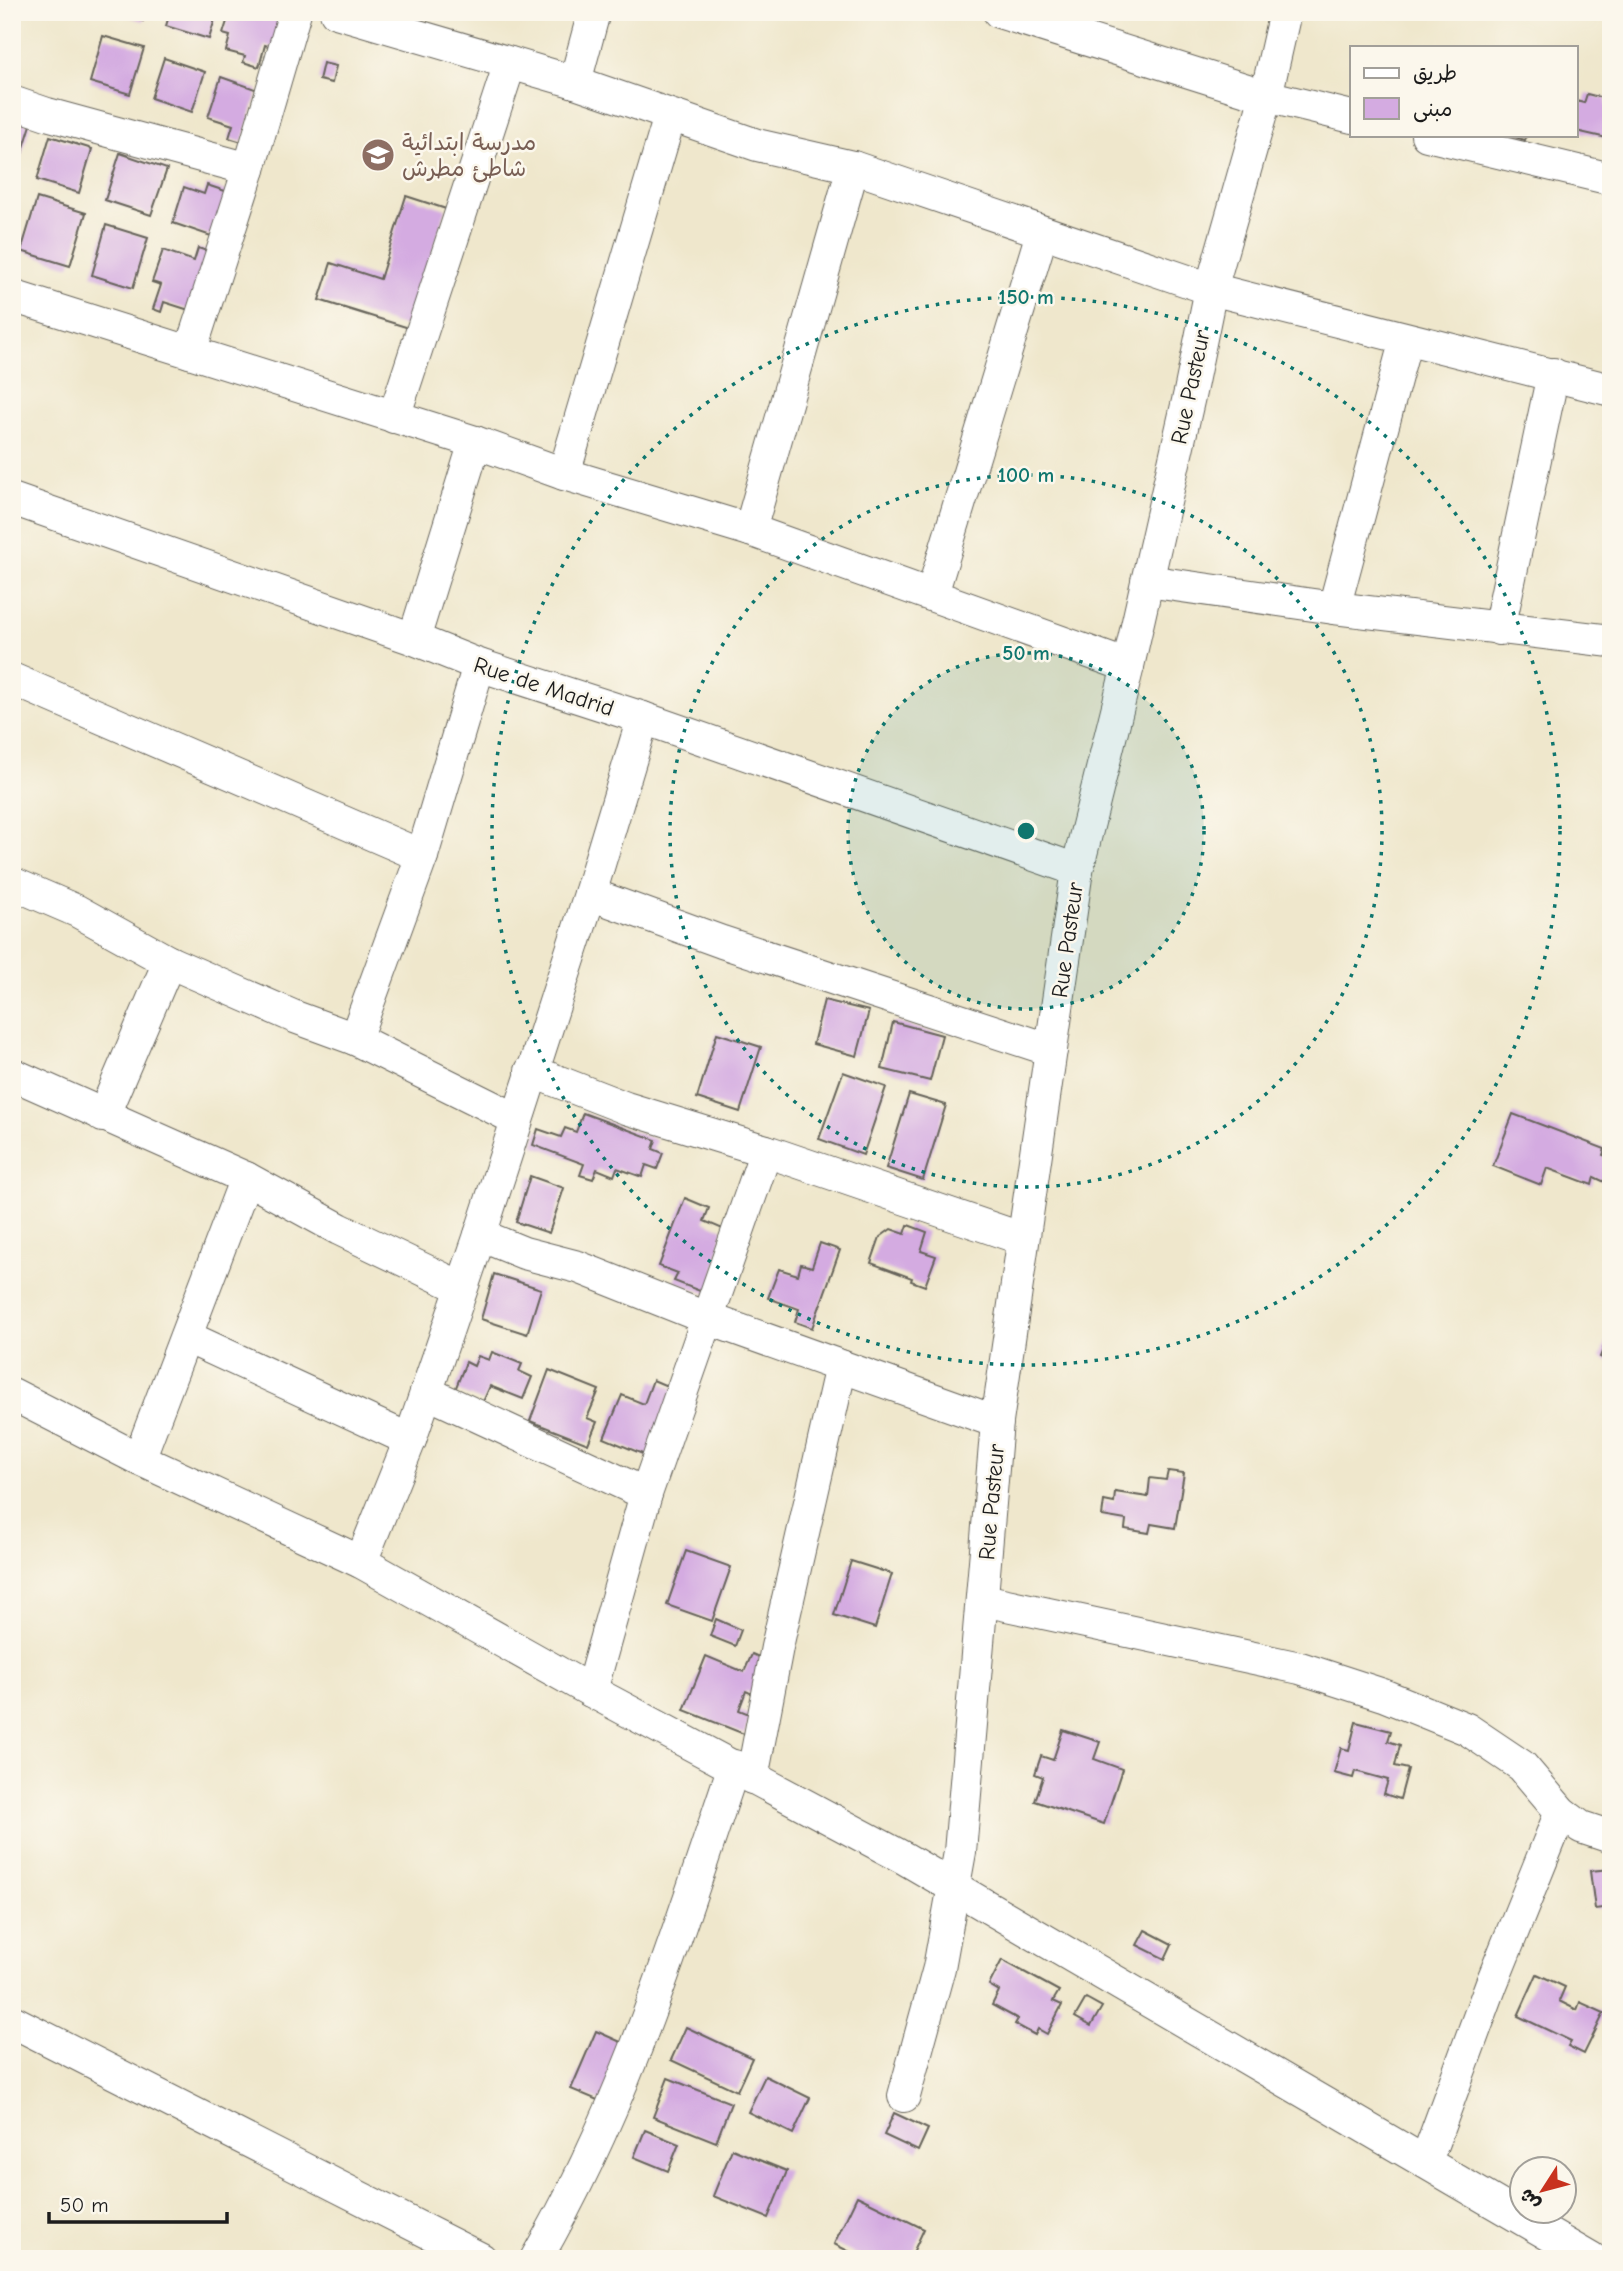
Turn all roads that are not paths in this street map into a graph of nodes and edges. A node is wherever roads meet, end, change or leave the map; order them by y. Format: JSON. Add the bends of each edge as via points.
{"nodes":[{"id":1,"x":295,"y":12,"type":"edge"},
{"id":2,"x":336,"y":12,"type":"edge"},
{"id":3,"x":594,"y":12,"type":"edge"},
{"id":4,"x":999,"y":12,"type":"edge"},
{"id":5,"x":1285,"y":12,"type":"edge"},
{"id":6,"x":510,"y":63,"type":"junction"},
{"id":7,"x":575,"y":82,"type":"junction"},
{"id":8,"x":1266,"y":96,"type":"junction"},
{"id":9,"x":12,"y":102,"type":"edge"},
{"id":10,"x":670,"y":116,"type":"junction"},
{"id":11,"x":1350,"y":117,"type":"edge"},
{"id":12,"x":1431,"y":136,"type":"edge"},
{"id":13,"x":853,"y":167,"type":"junction"},
{"id":14,"x":249,"y":169,"type":"junction"},
{"id":15,"x":1611,"y":179,"type":"edge"},
{"id":16,"x":1042,"y":233,"type":"junction"},
{"id":17,"x":1211,"y":289,"type":"junction"},
{"id":18,"x":12,"y":296,"type":"edge"},
{"id":19,"x":1406,"y":339,"type":"junction"},
{"id":20,"x":190,"y":352,"type":"junction"},
{"id":21,"x":1553,"y":374,"type":"junction"},
{"id":22,"x":1611,"y":390,"type":"edge"},
{"id":23,"x":394,"y":417,"type":"junction"},
{"id":24,"x":475,"y":442,"type":"junction"},
{"id":25,"x":564,"y":474,"type":"junction"},
{"id":26,"x":12,"y":499,"type":"edge"},
{"id":27,"x":750,"y":530,"type":"junction"},
{"id":28,"x":1147,"y":581,"type":"junction"},
{"id":29,"x":932,"y":594,"type":"junction"},
{"id":30,"x":1334,"y":608,"type":"junction"},
{"id":31,"x":1499,"y":629,"type":"junction"},
{"id":32,"x":414,"y":639,"type":"junction"},
{"id":33,"x":1611,"y":641,"type":"edge"},
{"id":34,"x":479,"y":665,"type":"junction"},
{"id":35,"x":1129,"y":666,"type":"junction"},
{"id":36,"x":12,"y":679,"type":"edge"},
{"id":37,"x":643,"y":718,"type":"junction"},
{"id":38,"x":422,"y":856,"type":"junction"},
{"id":39,"x":1077,"y":870,"type":"junction"},
{"id":40,"x":12,"y":883,"type":"edge"},
{"id":41,"x":590,"y":894,"type":"junction"},
{"id":42,"x":169,"y":962,"type":"junction"},
{"id":43,"x":355,"y":1038,"type":"junction"},
{"id":44,"x":1051,"y":1050,"type":"junction"},
{"id":45,"x":531,"y":1071,"type":"junction"},
{"id":46,"x":12,"y":1074,"type":"edge"},
{"id":47,"x":103,"y":1116,"type":"junction"},
{"id":48,"x":516,"y":1119,"type":"junction"},
{"id":49,"x":766,"y":1151,"type":"junction"},
{"id":50,"x":246,"y":1178,"type":"junction"},
{"id":51,"x":480,"y":1235,"type":"junction"},
{"id":52,"x":1023,"y":1239,"type":"junction"},
{"id":53,"x":460,"y":1287,"type":"junction"},
{"id":54,"x":706,"y":1318,"type":"junction"},
{"id":55,"x":187,"y":1336,"type":"junction"},
{"id":56,"x":841,"y":1366,"type":"junction"},
{"id":57,"x":426,"y":1392,"type":"junction"},
{"id":58,"x":12,"y":1394,"type":"edge"},
{"id":59,"x":997,"y":1422,"type":"junction"},
{"id":60,"x":410,"y":1440,"type":"junction"},
{"id":61,"x":139,"y":1459,"type":"junction"},
{"id":62,"x":646,"y":1494,"type":"junction"},
{"id":63,"x":361,"y":1562,"type":"junction"},
{"id":64,"x":983,"y":1600,"type":"junction"},
{"id":65,"x":591,"y":1691,"type":"junction"},
{"id":66,"x":743,"y":1772,"type":"junction"},
{"id":67,"x":1561,"y":1812,"type":"junction"},
{"id":68,"x":1611,"y":1838,"type":"edge"},
{"id":69,"x":955,"y":1887,"type":"junction"},
{"id":70,"x":12,"y":2021,"type":"edge"},
{"id":71,"x":904,"y":2096,"type":"dead end"},
{"id":72,"x":1426,"y":2161,"type":"junction"},
{"id":73,"x":1611,"y":2251,"type":"edge"},
{"id":74,"x":481,"y":2259,"type":"edge"},
{"id":75,"x":536,"y":2259,"type":"edge"},
{"id":76,"x":1591,"y":2259,"type":"edge"},
{"id":77,"x":1607,"y":2259,"type":"edge"}],
"edges":[{"from":1,"to":14,"type":"street"},
{"from":2,"to":6,"type":"street"},
{"from":3,"to":7,"type":"street"},
{"from":4,"to":8,"type":"street"},
{"from":5,"to":8,"type":"street","name":"Rue Pasteur"},
{"from":6,"to":7,"type":"street"},
{"from":6,"to":23,"type":"street"},
{"from":7,"to":10,"type":"street"},
{"from":8,"to":11,"type":"street"},
{"from":8,"to":17,"type":"street","name":"Rue Pasteur"},
{"from":9,"to":14,"type":"street"},
{"from":10,"to":13,"type":"street","via":[[757,145]]},
{"from":10,"to":25,"type":"street"},
{"from":12,"to":15,"type":"street"},
{"from":13,"to":16,"type":"street"},
{"from":13,"to":27,"type":"street"},
{"from":14,"to":20,"type":"street"},
{"from":16,"to":17,"type":"street"},
{"from":16,"to":29,"type":"street"},
{"from":17,"to":19,"type":"street"},
{"from":17,"to":28,"type":"street","name":"Rue Pasteur"},
{"from":18,"to":20,"type":"street"},
{"from":19,"to":21,"type":"street"},
{"from":19,"to":30,"type":"street"},
{"from":20,"to":23,"type":"street"},
{"from":21,"to":22,"type":"street"},
{"from":21,"to":31,"type":"street"},
{"from":23,"to":24,"type":"street"},
{"from":24,"to":25,"type":"street"},
{"from":24,"to":32,"type":"street"},
{"from":25,"to":27,"type":"street"},
{"from":26,"to":32,"type":"street","name":"Rue de Madrid"},
{"from":27,"to":29,"type":"street"},
{"from":28,"to":30,"type":"street"},
{"from":28,"to":35,"type":"street","name":"Rue Pasteur"},
{"from":29,"to":35,"type":"street"},
{"from":30,"to":31,"type":"street"},
{"from":31,"to":33,"type":"street"},
{"from":32,"to":34,"type":"street","name":"Rue de Madrid"},
{"from":34,"to":37,"type":"street","name":"Rue de Madrid"},
{"from":34,"to":38,"type":"street"},
{"from":35,"to":39,"type":"street","name":"Rue Pasteur"},
{"from":36,"to":38,"type":"street"},
{"from":37,"to":39,"type":"street","name":"Rue de Madrid"},
{"from":37,"to":41,"type":"street"},
{"from":38,"to":43,"type":"street"},
{"from":39,"to":44,"type":"street","name":"Rue Pasteur"},
{"from":40,"to":42,"type":"street","via":[[78,911]]},
{"from":41,"to":44,"type":"street"},
{"from":41,"to":45,"type":"street"},
{"from":42,"to":43,"type":"street"},
{"from":42,"to":47,"type":"street"},
{"from":43,"to":48,"type":"street"},
{"from":44,"to":52,"type":"street","name":"Rue Pasteur"},
{"from":45,"to":48,"type":"street"},
{"from":45,"to":49,"type":"street","via":[[626,1108]]},
{"from":46,"to":47,"type":"street"},
{"from":47,"to":50,"type":"street"},
{"from":48,"to":51,"type":"street"},
{"from":49,"to":52,"type":"street"},
{"from":49,"to":54,"type":"street"},
{"from":50,"to":53,"type":"street"},
{"from":50,"to":55,"type":"street"},
{"from":51,"to":53,"type":"street"},
{"from":51,"to":54,"type":"street","via":[[524,1254],[578,1267]]},
{"from":52,"to":59,"type":"street","name":"Rue Pasteur"},
{"from":53,"to":57,"type":"street"},
{"from":54,"to":56,"type":"street"},
{"from":54,"to":62,"type":"street"},
{"from":55,"to":60,"type":"street"},
{"from":55,"to":61,"type":"street"},
{"from":56,"to":59,"type":"street"},
{"from":56,"to":66,"type":"street","via":[[780,1634]]},
{"from":57,"to":60,"type":"street"},
{"from":57,"to":62,"type":"street"},
{"from":58,"to":61,"type":"street"},
{"from":59,"to":64,"type":"street","name":"Rue Pasteur"},
{"from":60,"to":63,"type":"street"},
{"from":61,"to":63,"type":"street"},
{"from":62,"to":65,"type":"street"},
{"from":63,"to":65,"type":"street"},
{"from":64,"to":67,"type":"street","via":[[1300,1668],[1383,1695],[1478,1736],[1522,1766]]},
{"from":64,"to":69,"type":"street","name":"Rue Pasteur"},
{"from":65,"to":66,"type":"street"},
{"from":66,"to":69,"type":"street"},
{"from":66,"to":75,"type":"street","via":[[593,2148]]},
{"from":67,"to":68,"type":"street","via":[[1581,1827]]},
{"from":67,"to":72,"type":"street"},
{"from":69,"to":71,"type":"street","name":"Rue Pasteur","via":[[939,1968]]},
{"from":69,"to":72,"type":"street"},
{"from":70,"to":74,"type":"street"},
{"from":72,"to":76,"type":"street"},
{"from":73,"to":77,"type":"street"}]}
